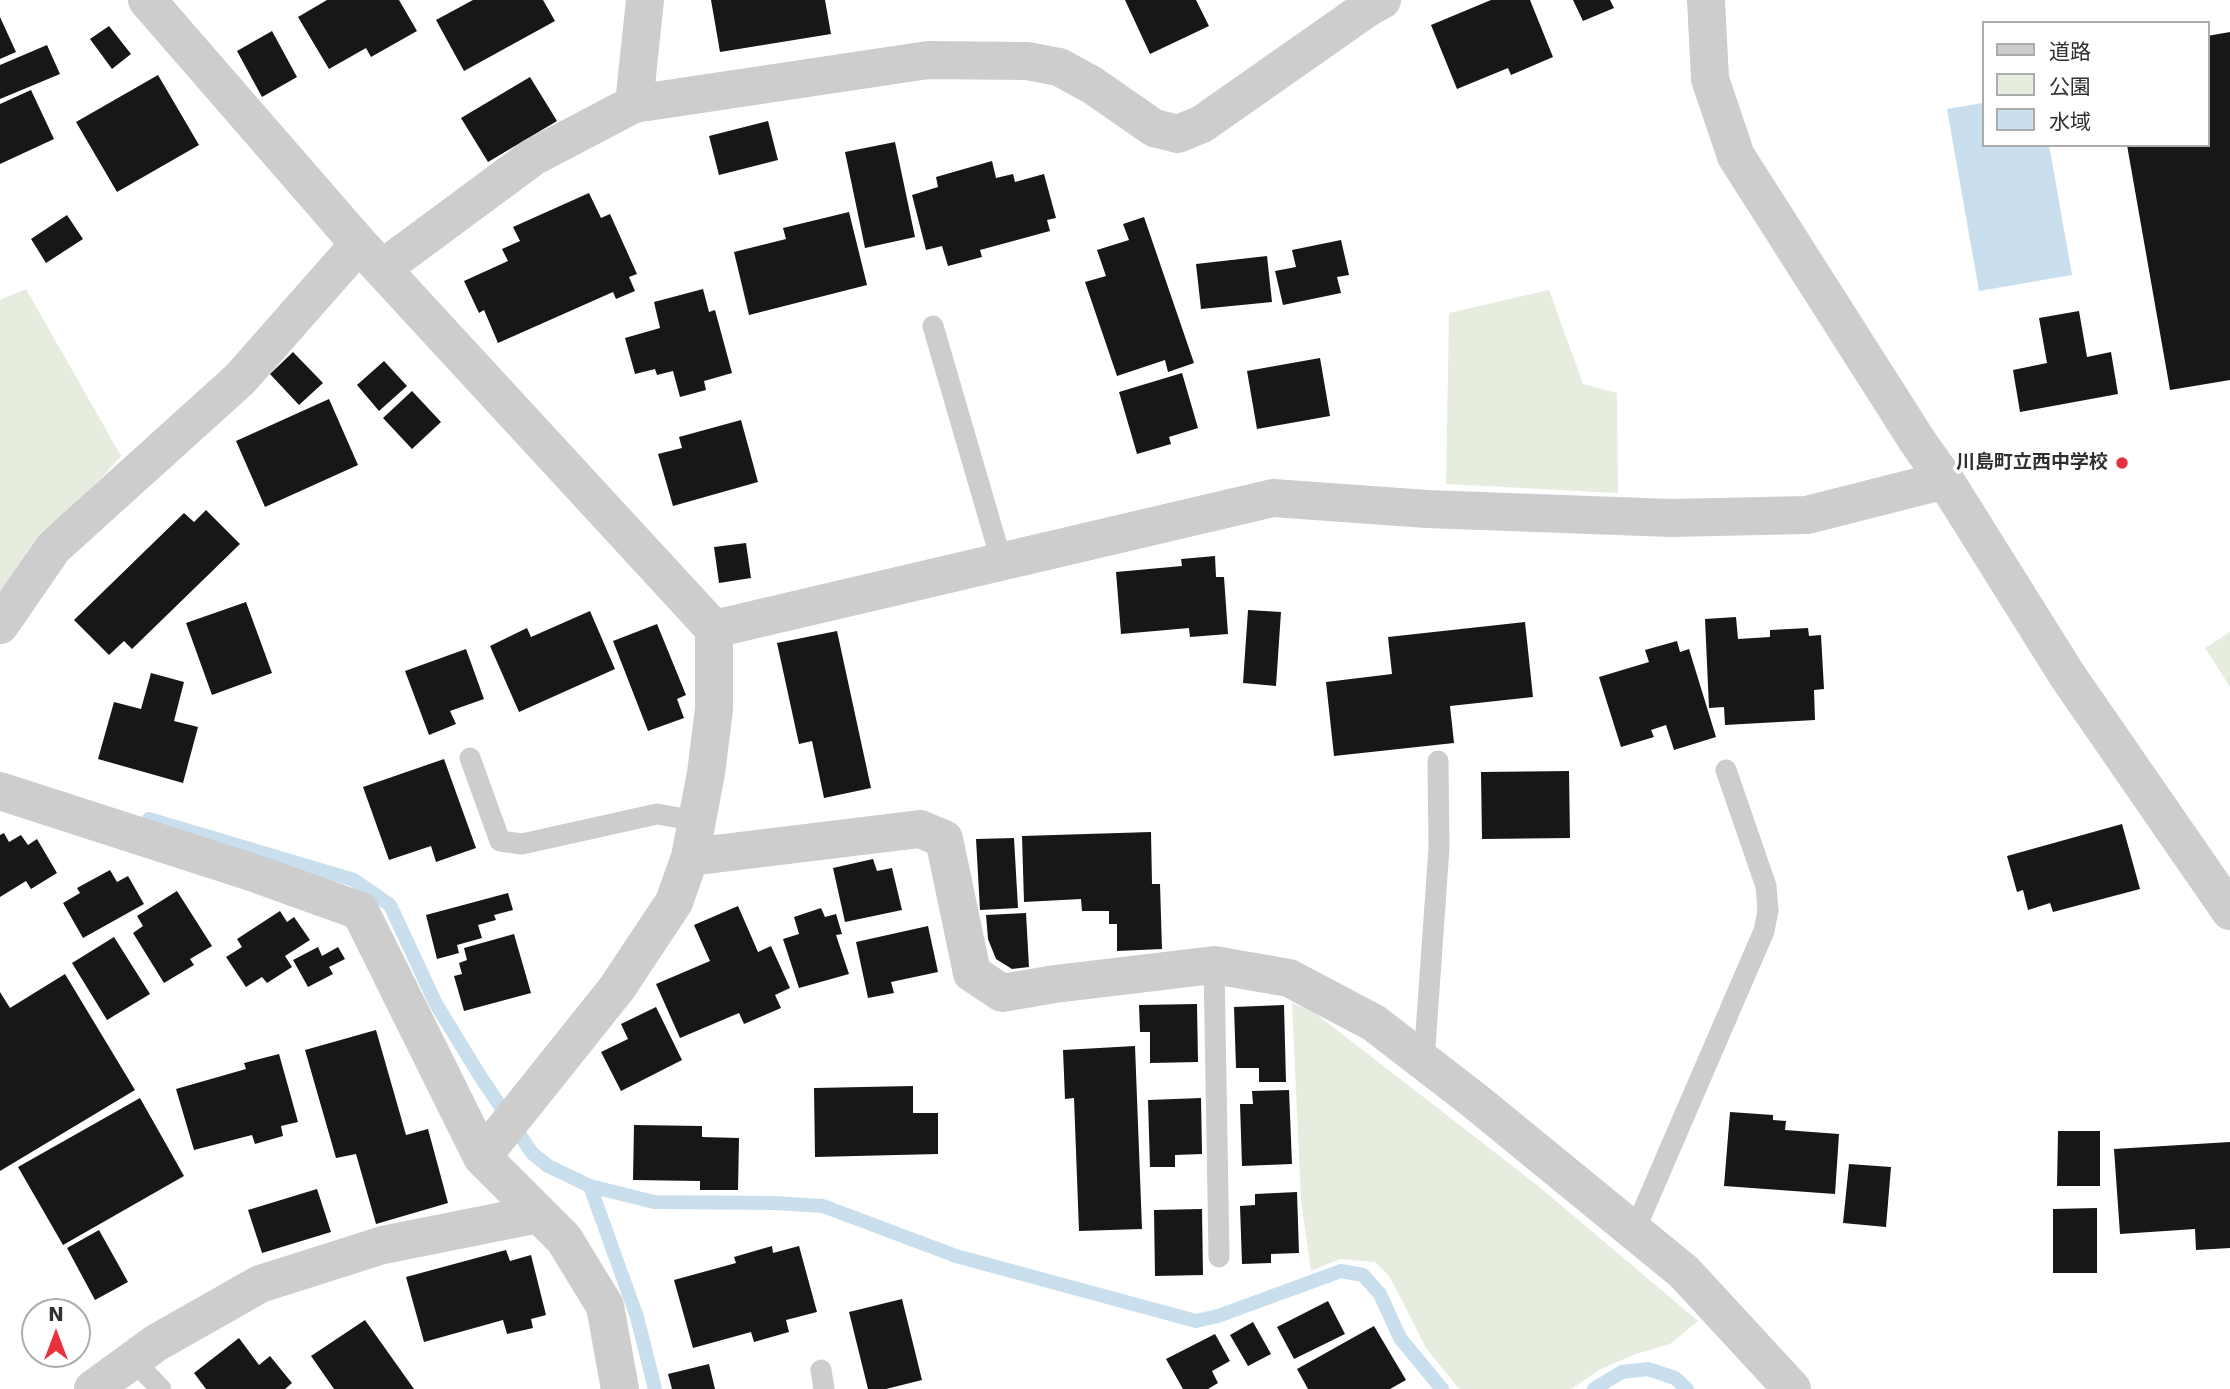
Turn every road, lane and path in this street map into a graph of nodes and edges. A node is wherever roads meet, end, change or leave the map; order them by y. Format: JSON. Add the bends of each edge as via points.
{"nodes":[{"id":1,"x":147,"y":0,"type":"edge"},
{"id":2,"x":645,"y":0,"type":"edge"},
{"id":3,"x":1382,"y":0,"type":"edge"},
{"id":4,"x":1706,"y":0,"type":"edge"},
{"id":5,"x":634,"y":104,"type":"junction"},
{"id":6,"x":371,"y":256,"type":"junction"},
{"id":7,"x":933,"y":326,"type":"dead end"},
{"id":8,"x":1945,"y":480,"type":"junction"},
{"id":9,"x":1002,"y":563,"type":"junction"},
{"id":10,"x":0,"y":625,"type":"edge"},
{"id":11,"x":714,"y":629,"type":"junction"},
{"id":12,"x":470,"y":758,"type":"dead end"},
{"id":13,"x":1438,"y":761,"type":"dead end"},
{"id":14,"x":1726,"y":770,"type":"dead end"},
{"id":15,"x":0,"y":791,"type":"edge"},
{"id":16,"x":693,"y":839,"type":"junction"},
{"id":17,"x":2230,"y":911,"type":"edge"},
{"id":18,"x":1214,"y":965,"type":"junction"},
{"id":19,"x":1424,"y":1061,"type":"junction"},
{"id":20,"x":482,"y":1157,"type":"junction"},
{"id":21,"x":538,"y":1214,"type":"junction"},
{"id":22,"x":1634,"y":1232,"type":"junction"},
{"id":23,"x":1219,"y":1257,"type":"dead end"},
{"id":24,"x":133,"y":1360,"type":"junction"},
{"id":25,"x":93,"y":1389,"type":"edge"},
{"id":26,"x":161,"y":1389,"type":"edge"},
{"id":27,"x":620,"y":1389,"type":"edge"},
{"id":28,"x":1792,"y":1389,"type":"edge"}],
"edges":[{"from":1,"to":6,"type":"street"},
{"from":2,"to":5,"type":"street"},
{"from":3,"to":5,"type":"street","via":[[1202,124],[1178,134],[1154,128],[1059,67],[1027,61],[928,60]]},
{"from":4,"to":8,"type":"street","via":[[1710,79],[1736,156]]},
{"from":5,"to":6,"type":"street","via":[[533,157]]},
{"from":6,"to":10,"type":"street","via":[[53,548]]},
{"from":6,"to":11,"type":"street"},
{"from":7,"to":9,"type":"lane"},
{"from":8,"to":9,"type":"street","via":[[1807,515],[1671,518],[1273,498]]},
{"from":8,"to":17,"type":"street","via":[[2067,675]]},
{"from":9,"to":11,"type":"street"},
{"from":11,"to":16,"type":"street","via":[[714,709]]},
{"from":12,"to":16,"type":"lane","via":[[500,841],[522,844],[657,814]]},
{"from":13,"to":19,"type":"lane","via":[[1439,848]]},
{"from":14,"to":22,"type":"lane","via":[[1766,886],[1768,911],[1764,931]]},
{"from":15,"to":20,"type":"street","via":[[360,911]]},
{"from":16,"to":18,"type":"street","via":[[920,829],[944,839],[972,973],[1002,993]]},
{"from":16,"to":20,"type":"street","via":[[674,902],[617,988]]},
{"from":18,"to":19,"type":"street","via":[[1289,978],[1374,1023]]},
{"from":18,"to":23,"type":"lane"},
{"from":19,"to":22,"type":"street"},
{"from":20,"to":21,"type":"street"},
{"from":21,"to":24,"type":"street","via":[[383,1245],[260,1284],[156,1342]]},
{"from":21,"to":27,"type":"street","via":[[564,1239],[605,1306]]},
{"from":22,"to":28,"type":"street","via":[[1684,1272]]},
{"from":24,"to":25,"type":"street"},
{"from":24,"to":26,"type":"lane"}]}
